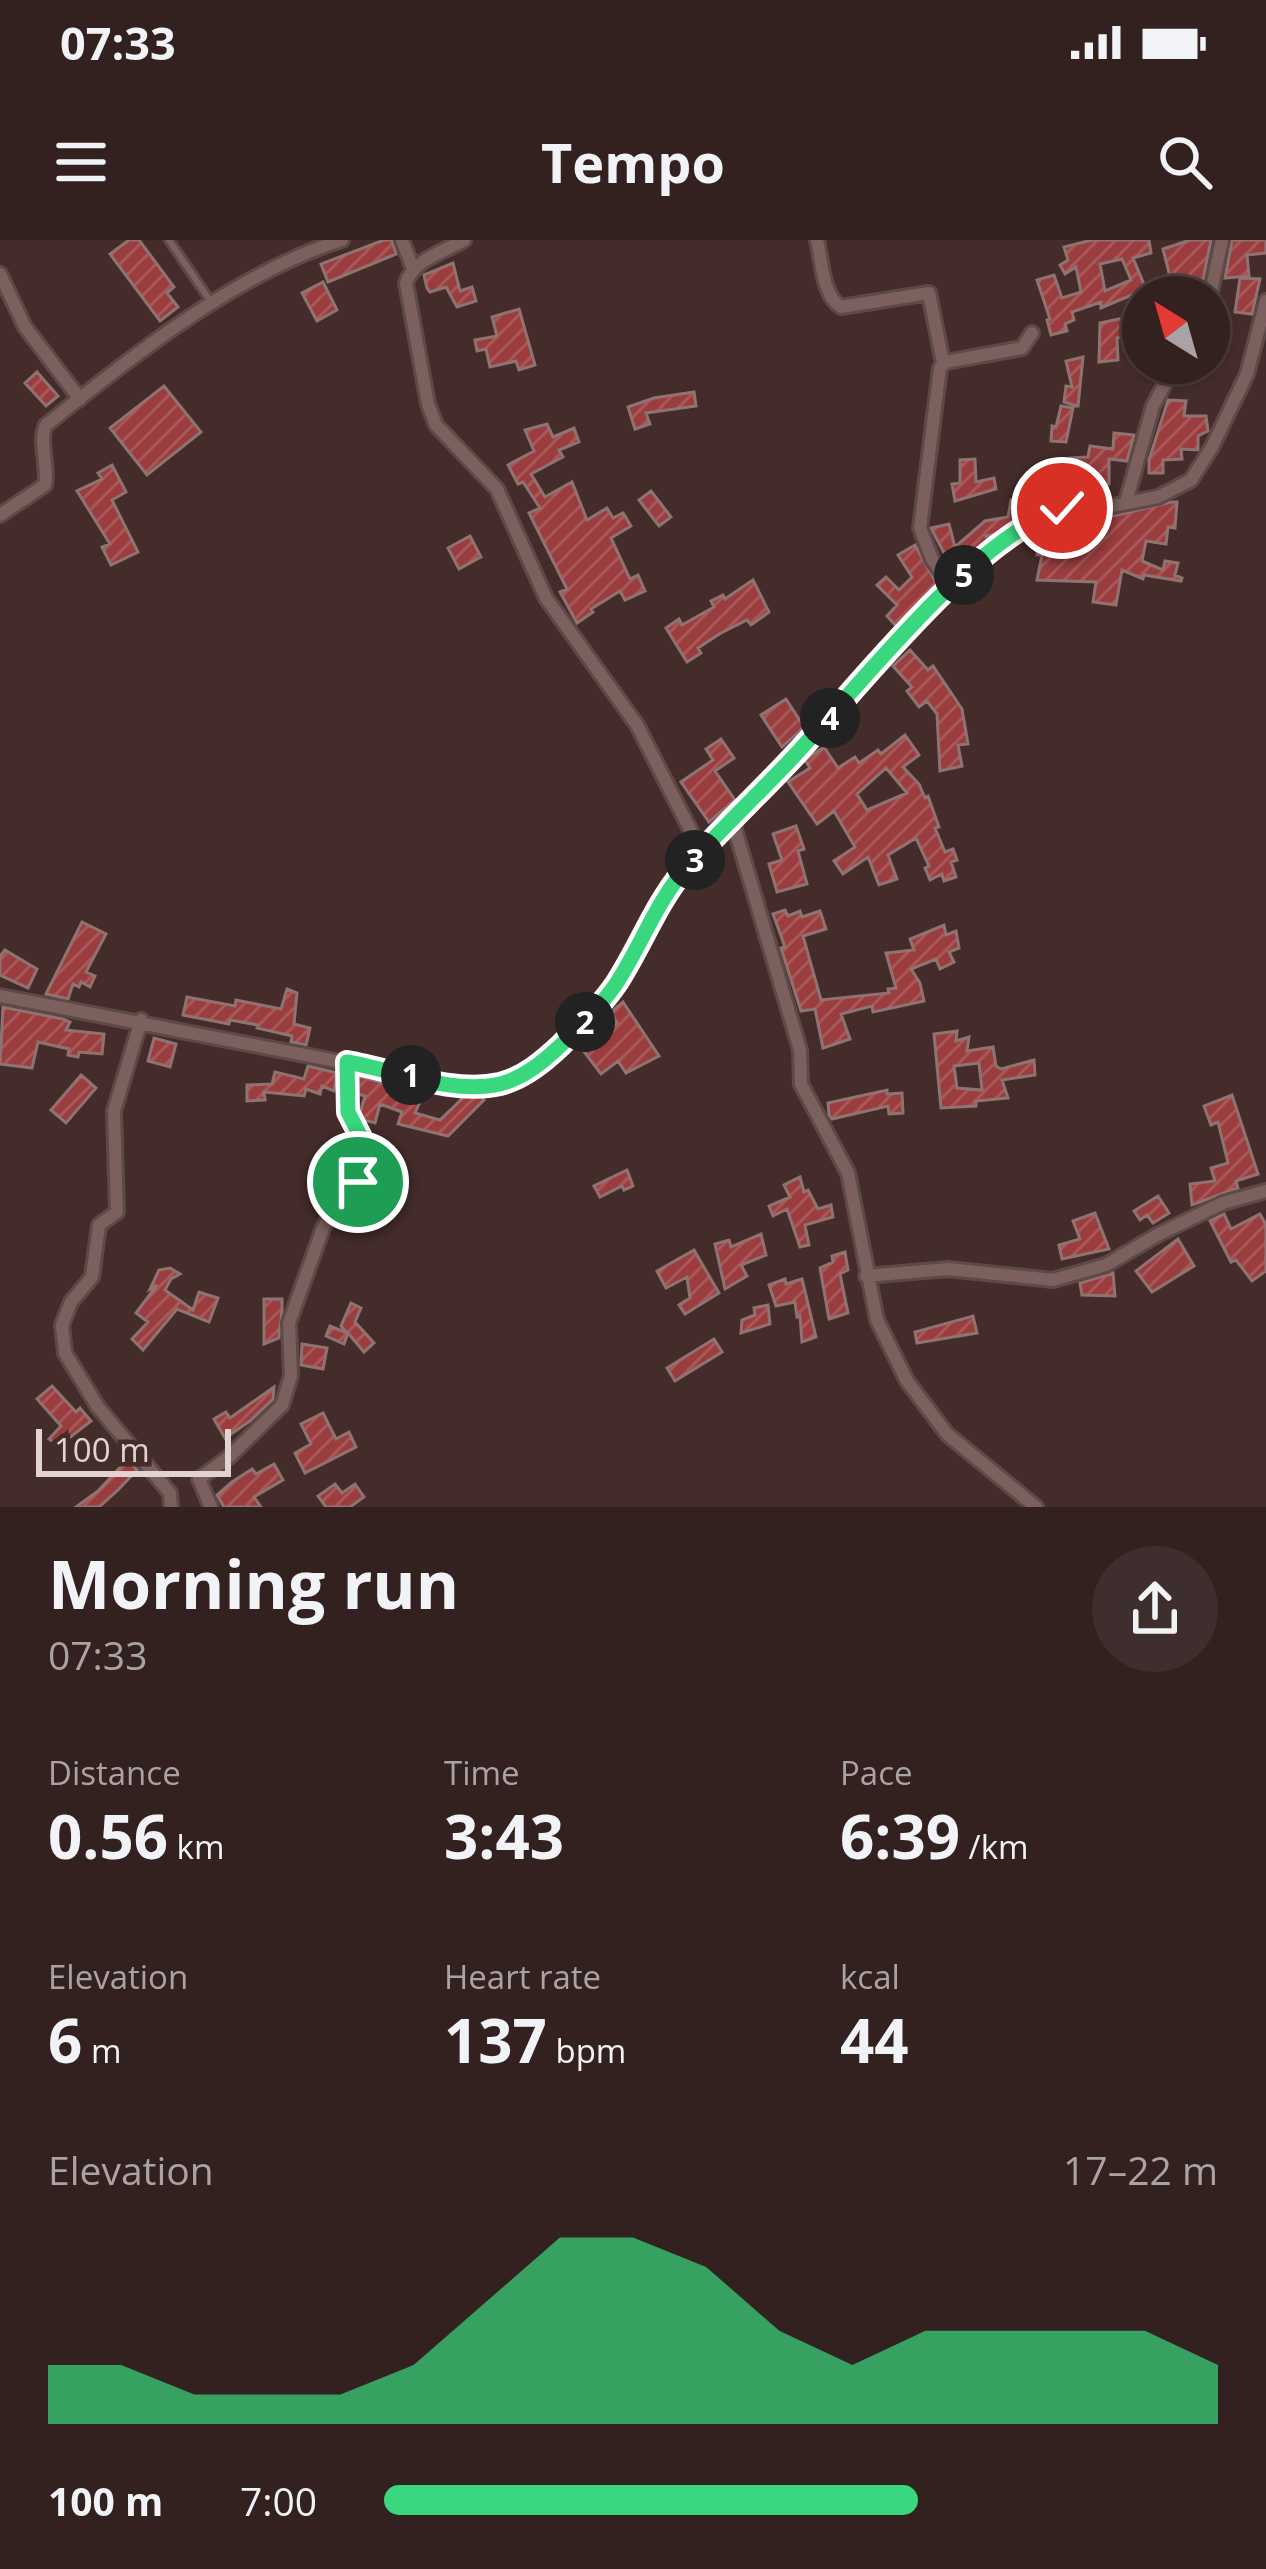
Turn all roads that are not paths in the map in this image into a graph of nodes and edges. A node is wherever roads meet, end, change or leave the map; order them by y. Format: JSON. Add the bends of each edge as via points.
{"nodes":[{"id":1,"x":169,"y":240,"type":"edge"},
{"id":2,"x":342,"y":240,"type":"edge"},
{"id":3,"x":402,"y":240,"type":"edge"},
{"id":4,"x":464,"y":240,"type":"edge"},
{"id":5,"x":817,"y":240,"type":"edge"},
{"id":6,"x":1222,"y":240,"type":"edge"},
{"id":7,"x":412,"y":269,"type":"junction"},
{"id":8,"x":0,"y":274,"type":"edge"},
{"id":9,"x":1214,"y":276,"type":"edge"},
{"id":10,"x":1266,"y":301,"type":"edge"},
{"id":11,"x":212,"y":304,"type":"junction"},
{"id":12,"x":1032,"y":333,"type":"dead end"},
{"id":13,"x":943,"y":363,"type":"junction"},
{"id":14,"x":1165,"y":384,"type":"edge"},
{"id":15,"x":80,"y":398,"type":"junction"},
{"id":16,"x":1126,"y":502,"type":"junction"},
{"id":17,"x":0,"y":515,"type":"edge"},
{"id":18,"x":951,"y":586,"type":"junction"},
{"id":19,"x":732,"y":819,"type":"junction"},
{"id":20,"x":701,"y":853,"type":"junction"},
{"id":21,"x":0,"y":996,"type":"edge"},
{"id":22,"x":141,"y":1021,"type":"junction"},
{"id":23,"x":347,"y":1062,"type":"junction"},
{"id":24,"x":1266,"y":1191,"type":"edge"},
{"id":25,"x":866,"y":1276,"type":"junction"},
{"id":26,"x":171,"y":1507,"type":"edge"},
{"id":27,"x":211,"y":1507,"type":"edge"},
{"id":28,"x":1036,"y":1507,"type":"edge"}],
"edges":[{"from":1,"to":11,"type":"lane"},
{"from":2,"to":11,"type":"street"},
{"from":3,"to":7,"type":"street"},
{"from":4,"to":7,"type":"street"},
{"from":5,"to":13,"type":"street","via":[[829,293],[841,307],[929,293]]},
{"from":6,"to":9,"type":"street"},
{"from":7,"to":20,"type":"street","via":[[407,289],[436,424],[496,489],[546,598],[637,725]]},
{"from":8,"to":15,"type":"street","via":[[25,327]]},
{"from":10,"to":16,"type":"street","via":[[1250,365],[1199,471],[1171,492]]},
{"from":11,"to":15,"type":"street"},
{"from":12,"to":13,"type":"street","via":[[1022,347]]},
{"from":13,"to":18,"type":"street","via":[[920,537]]},
{"from":14,"to":16,"type":"street"},
{"from":15,"to":17,"type":"street","via":[[44,428],[45,485]]},
{"from":16,"to":18,"type":"street","via":[[1038,518]]},
{"from":18,"to":19,"type":"street"},
{"from":19,"to":20,"type":"street"},
{"from":19,"to":25,"type":"street","via":[[800,1049],[802,1084],[848,1173]]},
{"from":20,"to":23,"type":"street","via":[[594,1014],[531,1069],[485,1085]]},
{"from":21,"to":22,"type":"street"},
{"from":22,"to":23,"type":"street"},
{"from":22,"to":26,"type":"street","via":[[114,1111],[117,1212],[99,1225],[92,1277],[66,1313],[62,1340],[80,1381],[170,1492]]},
{"from":23,"to":27,"type":"street","via":[[348,1112],[370,1166],[323,1228],[289,1323],[282,1405],[199,1479]]},
{"from":24,"to":25,"type":"street","via":[[1223,1203],[1106,1265],[1053,1280],[948,1269]]},
{"from":25,"to":28,"type":"street","via":[[877,1320],[922,1402],[947,1434]]}]}
